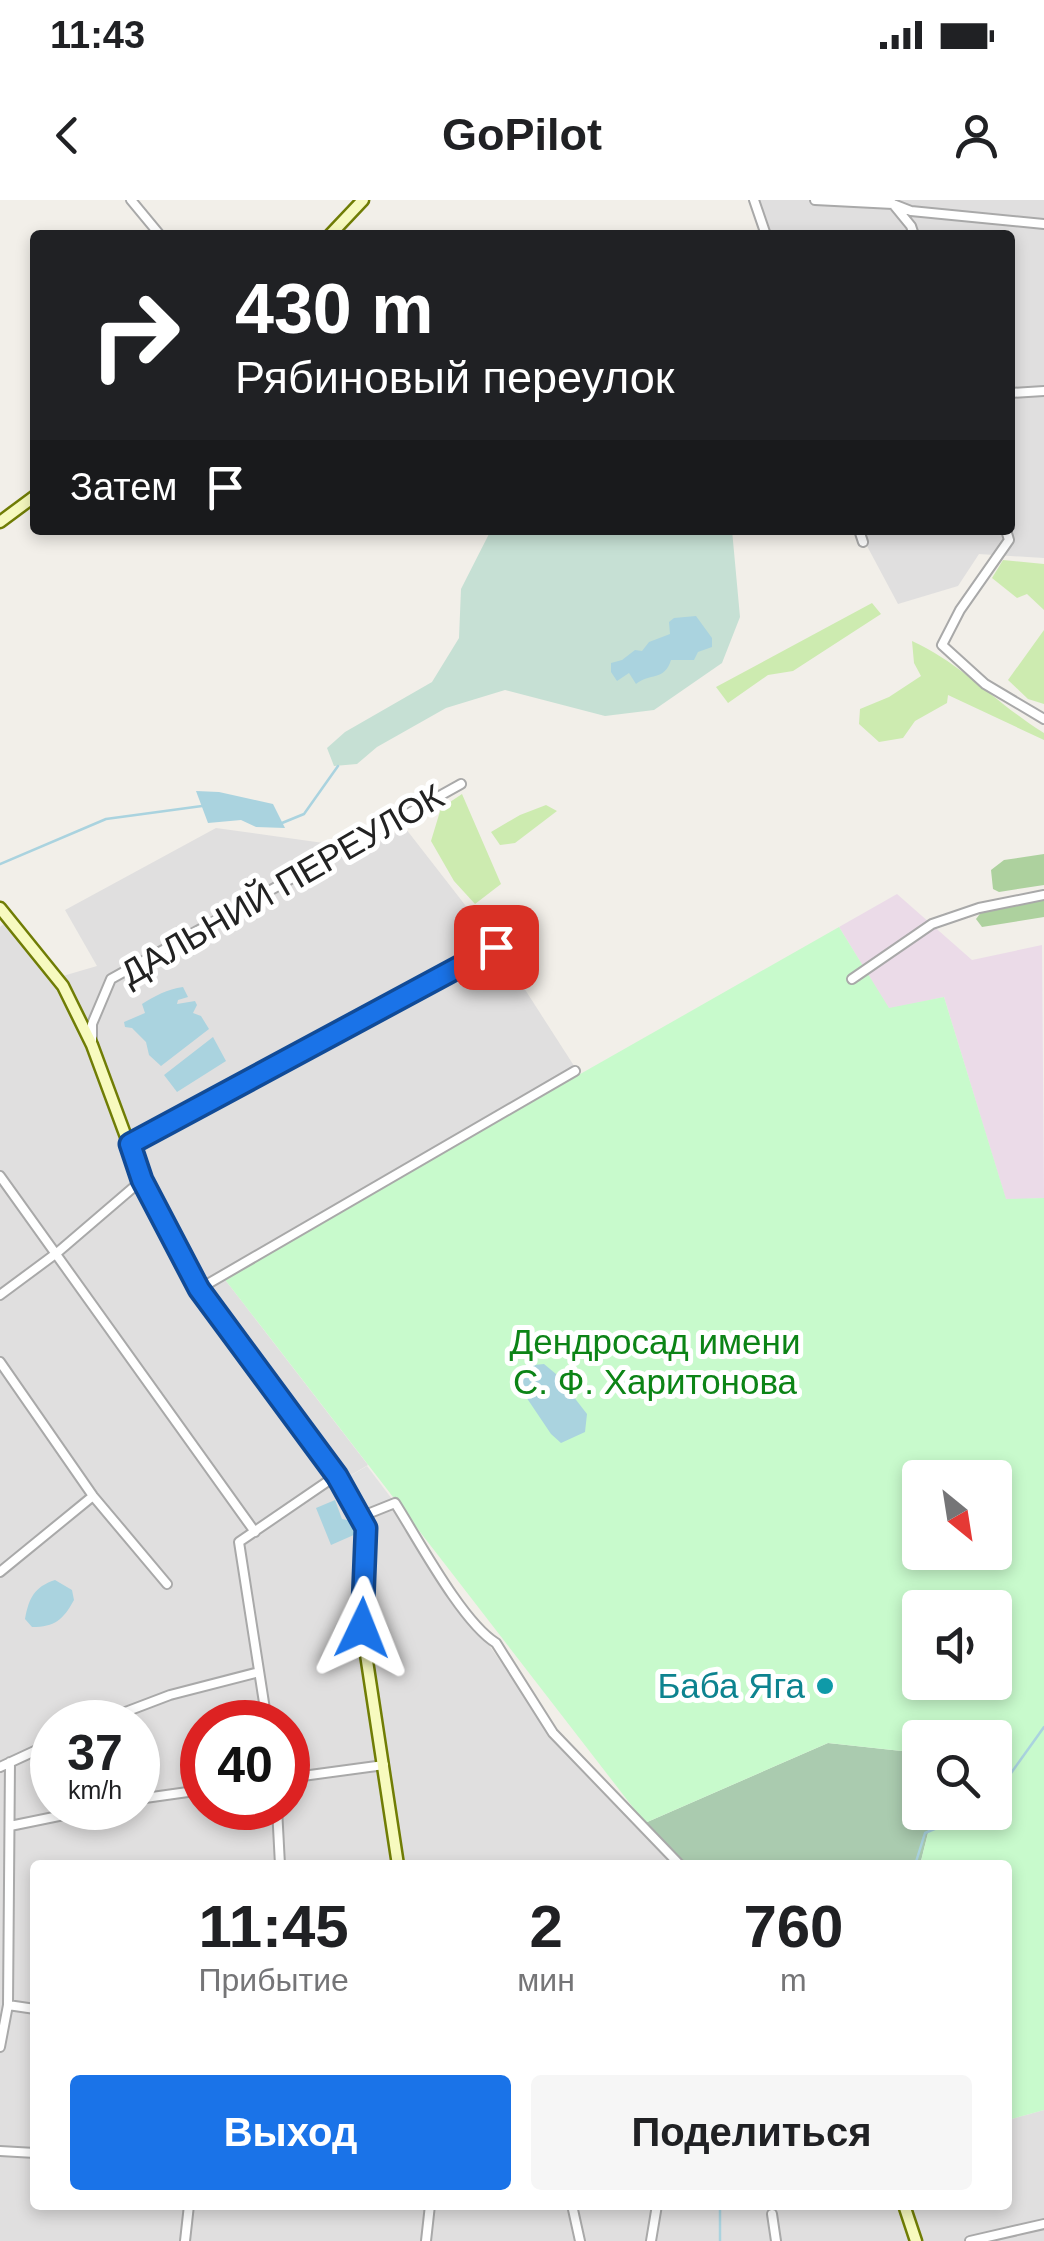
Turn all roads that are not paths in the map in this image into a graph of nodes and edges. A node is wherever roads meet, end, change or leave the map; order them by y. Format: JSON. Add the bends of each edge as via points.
{"nodes":[{"id":1,"x":130,"y":200,"type":"edge"},
{"id":2,"x":363,"y":200,"type":"edge"},
{"id":3,"x":754,"y":200,"type":"edge"},
{"id":4,"x":816,"y":200,"type":"edge"},
{"id":5,"x":893,"y":202,"type":"edge"},
{"id":6,"x":1044,"y":224,"type":"edge"},
{"id":7,"x":156,"y":230,"type":"edge"},
{"id":8,"x":335,"y":230,"type":"edge"},
{"id":9,"x":764,"y":230,"type":"edge"},
{"id":10,"x":912,"y":230,"type":"edge"},
{"id":11,"x":1044,"y":391,"type":"edge"},
{"id":12,"x":1015,"y":392,"type":"edge"},
{"id":13,"x":30,"y":500,"type":"edge"},
{"id":14,"x":0,"y":522,"type":"edge"},
{"id":15,"x":860,"y":535,"type":"edge"},
{"id":16,"x":1008,"y":535,"type":"edge"},
{"id":17,"x":862,"y":542,"type":"dead end"},
{"id":18,"x":1044,"y":719,"type":"edge"},
{"id":19,"x":460,"y":784,"type":"dead end"},
{"id":20,"x":1044,"y":895,"type":"edge"},
{"id":21,"x":0,"y":908,"type":"edge"},
{"id":22,"x":496,"y":947,"type":"dead end"},
{"id":23,"x":852,"y":979,"type":"dead end"},
{"id":24,"x":92,"y":1045,"type":"junction"},
{"id":25,"x":575,"y":1071,"type":"dead end"},
{"id":26,"x":130,"y":1144,"type":"junction"},
{"id":27,"x":0,"y":1176,"type":"edge"},
{"id":28,"x":142,"y":1180,"type":"junction"},
{"id":29,"x":58,"y":1252,"type":"junction"},
{"id":30,"x":199,"y":1289,"type":"junction"},
{"id":31,"x":0,"y":1295,"type":"edge"},
{"id":32,"x":0,"y":1362,"type":"edge"},
{"id":33,"x":337,"y":1476,"type":"junction"},
{"id":34,"x":92,"y":1496,"type":"junction"},
{"id":35,"x":360,"y":1517,"type":"junction"},
{"id":36,"x":255,"y":1532,"type":"junction"},
{"id":37,"x":0,"y":1572,"type":"edge"},
{"id":38,"x":167,"y":1584,"type":"dead end"},
{"id":39,"x":259,"y":1672,"type":"junction"},
{"id":40,"x":157,"y":1700,"type":"edge"},
{"id":41,"x":263,"y":1700,"type":"edge"},
{"id":42,"x":30,"y":1753,"type":"edge"},
{"id":43,"x":10,"y":1762,"type":"junction"},
{"id":44,"x":384,"y":1764,"type":"junction"},
{"id":45,"x":0,"y":1767,"type":"edge"},
{"id":46,"x":310,"y":1775,"type":"edge"},
{"id":47,"x":30,"y":1822,"type":"edge"},
{"id":48,"x":10,"y":1826,"type":"junction"},
{"id":49,"x":278,"y":1830,"type":"edge"},
{"id":50,"x":280,"y":1860,"type":"edge"},
{"id":51,"x":397,"y":1860,"type":"edge"},
{"id":52,"x":675,"y":1860,"type":"edge"},
{"id":53,"x":4,"y":1871,"type":"edge"},
{"id":54,"x":8,"y":2006,"type":"junction"},
{"id":55,"x":30,"y":2008,"type":"edge"},
{"id":56,"x":0,"y":2047,"type":"edge"},
{"id":57,"x":0,"y":2151,"type":"edge"},
{"id":58,"x":30,"y":2153,"type":"edge"},
{"id":59,"x":188,"y":2210,"type":"edge"},
{"id":60,"x":429,"y":2210,"type":"edge"},
{"id":61,"x":573,"y":2210,"type":"edge"},
{"id":62,"x":657,"y":2210,"type":"edge"},
{"id":63,"x":906,"y":2210,"type":"edge"},
{"id":64,"x":772,"y":2214,"type":"dead end"},
{"id":65,"x":1044,"y":2224,"type":"edge"},
{"id":66,"x":972,"y":2240,"type":"edge"},
{"id":67,"x":184,"y":2241,"type":"edge"},
{"id":68,"x":426,"y":2241,"type":"edge"},
{"id":69,"x":580,"y":2241,"type":"edge"},
{"id":70,"x":651,"y":2241,"type":"edge"},
{"id":71,"x":776,"y":2241,"type":"edge"},
{"id":72,"x":916,"y":2241,"type":"edge"}],
"edges":[{"from":1,"to":7,"type":"street"},
{"from":2,"to":8,"type":"street"},
{"from":3,"to":9,"type":"street"},
{"from":4,"to":5,"type":"street"},
{"from":5,"to":6,"type":"street","via":[[911,211]]},
{"from":5,"to":10,"type":"street"},
{"from":11,"to":12,"type":"street"},
{"from":13,"to":14,"type":"street"},
{"from":15,"to":17,"type":"street"},
{"from":16,"to":18,"type":"street","via":[[942,645],[985,684]]},
{"from":19,"to":24,"type":"street","name":"ДАЛЬНИЙ ПЕРЕУЛОК","via":[[111,978],[92,1024]]},
{"from":20,"to":23,"type":"street","via":[[932,924]]},
{"from":21,"to":24,"type":"street","via":[[63,986]]},
{"from":22,"to":26,"type":"street"},
{"from":24,"to":26,"type":"street"},
{"from":25,"to":30,"type":"street"},
{"from":26,"to":28,"type":"street"},
{"from":27,"to":29,"type":"street","via":[[47,1246]]},
{"from":28,"to":29,"type":"street"},
{"from":28,"to":30,"type":"street"},
{"from":29,"to":31,"type":"street"},
{"from":29,"to":36,"type":"street"},
{"from":30,"to":33,"type":"street"},
{"from":32,"to":34,"type":"street"},
{"from":33,"to":35,"type":"street"},
{"from":33,"to":36,"type":"street"},
{"from":34,"to":37,"type":"street"},
{"from":34,"to":38,"type":"street"},
{"from":35,"to":44,"type":"street","via":[[366,1528],[362,1628]]},
{"from":35,"to":52,"type":"street","via":[[395,1503],[553,1733]]},
{"from":36,"to":39,"type":"street","via":[[239,1542]]},
{"from":39,"to":40,"type":"street"},
{"from":39,"to":41,"type":"street"},
{"from":42,"to":43,"type":"street"},
{"from":43,"to":45,"type":"street"},
{"from":43,"to":48,"type":"street"},
{"from":44,"to":46,"type":"street"},
{"from":44,"to":51,"type":"street"},
{"from":47,"to":48,"type":"street"},
{"from":48,"to":53,"type":"street"},
{"from":49,"to":50,"type":"street"},
{"from":53,"to":54,"type":"street"},
{"from":54,"to":55,"type":"street"},
{"from":54,"to":56,"type":"street"},
{"from":57,"to":58,"type":"street"},
{"from":59,"to":67,"type":"street"},
{"from":60,"to":68,"type":"street"},
{"from":61,"to":69,"type":"street"},
{"from":62,"to":70,"type":"street"},
{"from":63,"to":72,"type":"street"},
{"from":64,"to":71,"type":"street"},
{"from":65,"to":66,"type":"street"}]}
